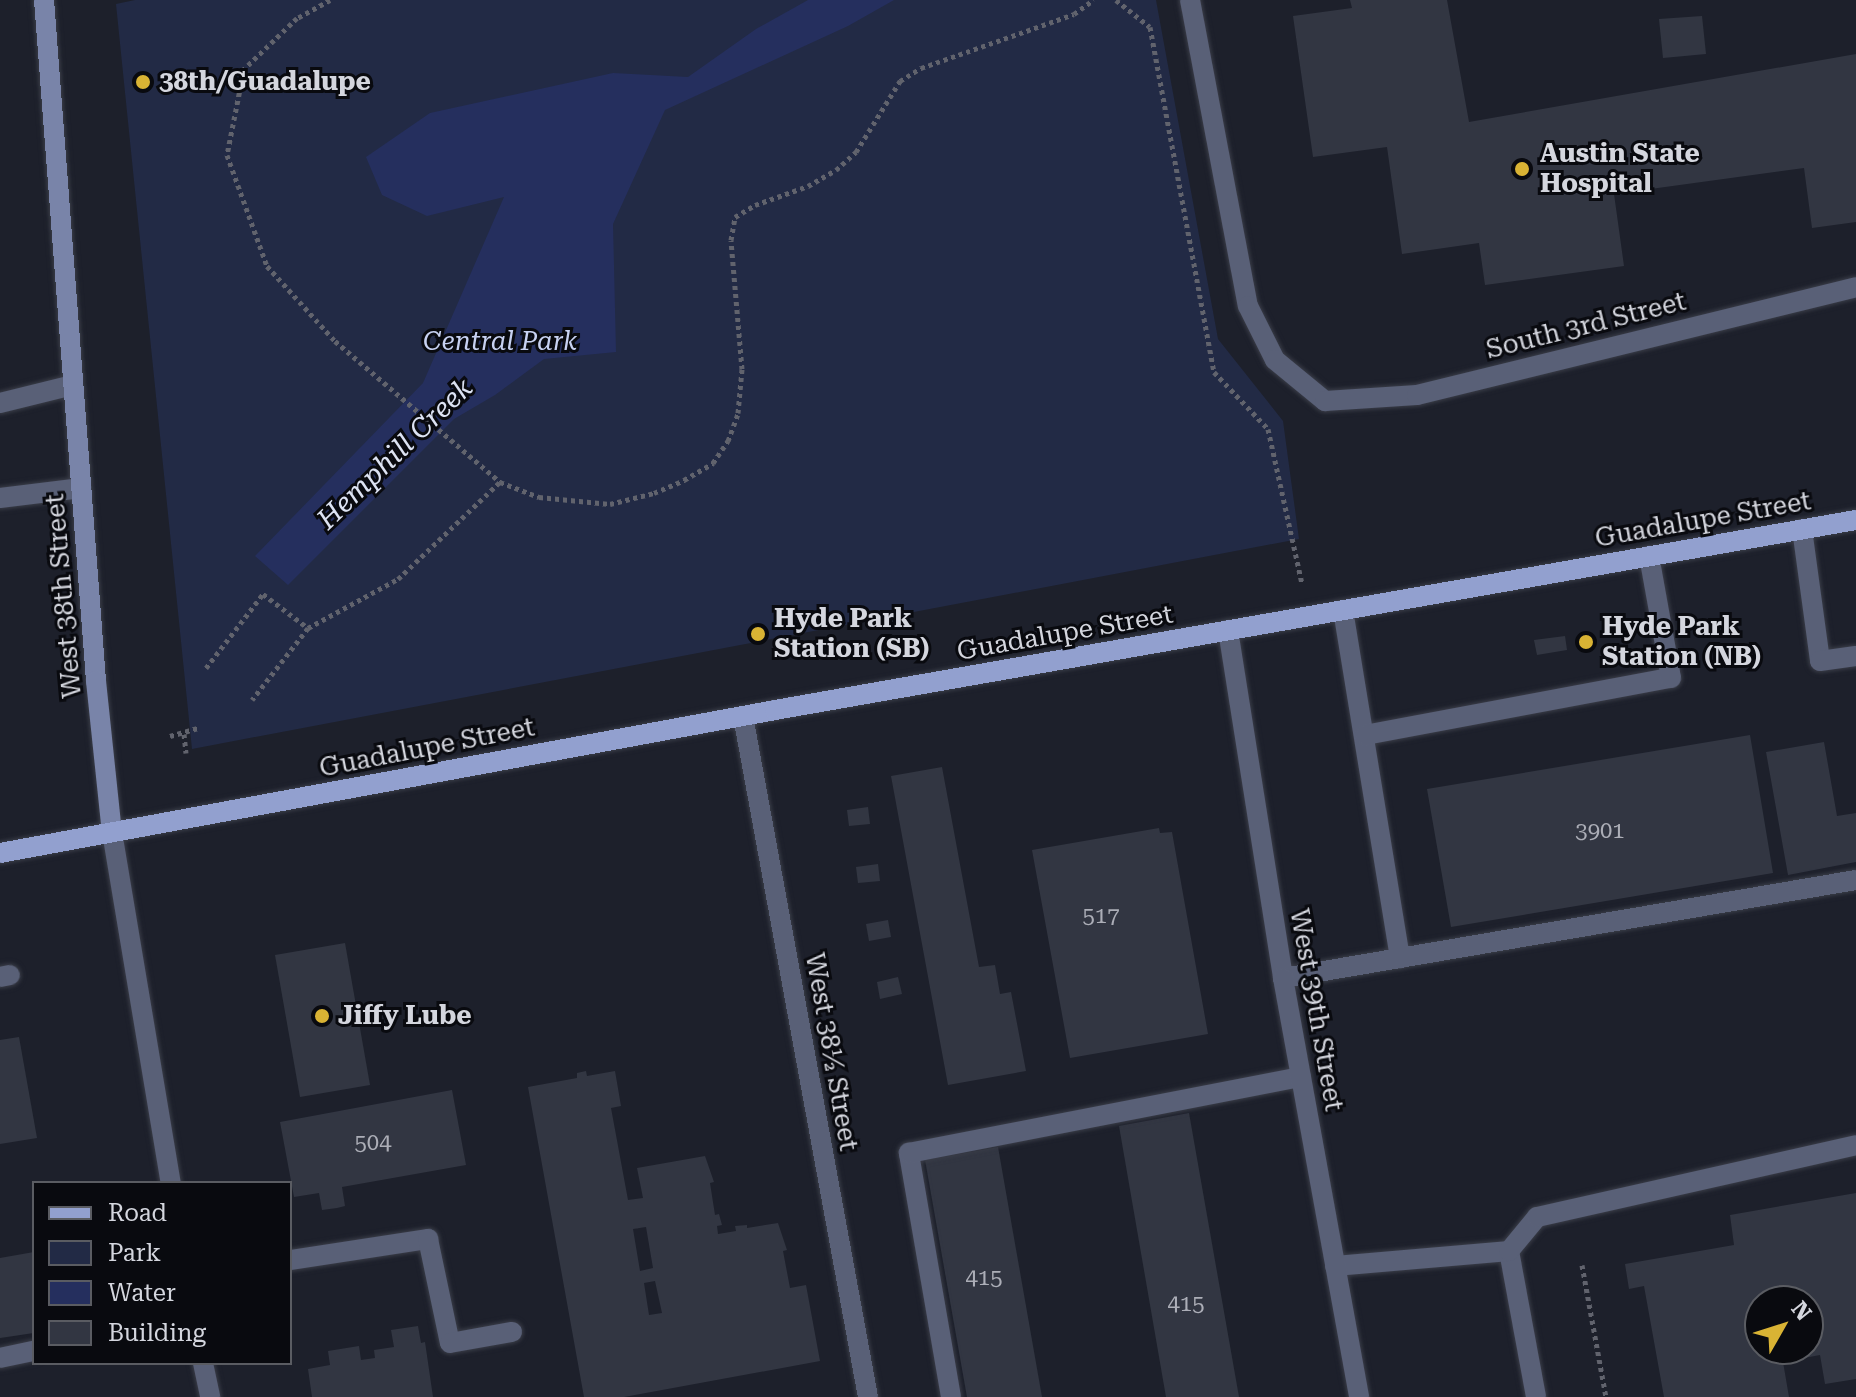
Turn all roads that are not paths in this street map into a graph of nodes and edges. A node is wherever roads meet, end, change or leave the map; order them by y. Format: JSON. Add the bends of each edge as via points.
{"nodes":[{"id":1,"x":44,"y":0,"type":"edge"},
{"id":2,"x":1190,"y":0,"type":"edge"},
{"id":3,"x":1856,"y":287,"type":"edge"},
{"id":4,"x":73,"y":385,"type":"junction"},
{"id":5,"x":0,"y":403,"type":"edge"},
{"id":6,"x":81,"y":488,"type":"junction"},
{"id":7,"x":0,"y":498,"type":"edge"},
{"id":8,"x":1856,"y":520,"type":"edge"},
{"id":9,"x":1802,"y":529,"type":"junction"},
{"id":10,"x":1649,"y":556,"type":"junction"},
{"id":11,"x":1343,"y":610,"type":"junction"},
{"id":12,"x":1228,"y":630,"type":"junction"},
{"id":13,"x":1856,"y":656,"type":"edge"},
{"id":14,"x":743,"y":716,"type":"junction"},
{"id":15,"x":1365,"y":735,"type":"junction"},
{"id":16,"x":112,"y":832,"type":"junction"},
{"id":17,"x":0,"y":853,"type":"edge"},
{"id":18,"x":1856,"y":880,"type":"edge"},
{"id":19,"x":1400,"y":958,"type":"junction"},
{"id":20,"x":1283,"y":978,"type":"junction"},
{"id":21,"x":1301,"y":1077,"type":"junction"},
{"id":22,"x":1856,"y":1145,"type":"edge"},
{"id":23,"x":171,"y":1181,"type":"edge"},
{"id":24,"x":1509,"y":1251,"type":"junction"},
{"id":25,"x":292,"y":1260,"type":"edge"},
{"id":26,"x":1335,"y":1266,"type":"junction"},
{"id":27,"x":512,"y":1332,"type":"dead end"},
{"id":28,"x":32,"y":1351,"type":"edge"},
{"id":29,"x":0,"y":1358,"type":"edge"},
{"id":30,"x":203,"y":1365,"type":"edge"},
{"id":31,"x":210,"y":1397,"type":"edge"},
{"id":32,"x":868,"y":1397,"type":"edge"},
{"id":33,"x":951,"y":1397,"type":"edge"},
{"id":34,"x":1359,"y":1397,"type":"edge"},
{"id":35,"x":1536,"y":1397,"type":"edge"}],
"edges":[{"from":1,"to":4,"type":"main road","name":"West 38th Street"},
{"from":2,"to":3,"type":"street","name":"South 3rd Street","via":[[1248,306],[1275,360],[1325,401],[1417,395]]},
{"from":4,"to":5,"type":"street"},
{"from":4,"to":6,"type":"main road","name":"West 38th Street"},
{"from":6,"to":7,"type":"street"},
{"from":6,"to":16,"type":"main road","name":"West 38th Street"},
{"from":8,"to":9,"type":"main road","name":"Guadalupe Street"},
{"from":9,"to":10,"type":"main road","name":"Guadalupe Street"},
{"from":9,"to":13,"type":"street","via":[[1820,661]]},
{"from":10,"to":11,"type":"main road","name":"Guadalupe Street"},
{"from":10,"to":15,"type":"street","via":[[1671,678]]},
{"from":11,"to":12,"type":"main road","name":"Guadalupe Street"},
{"from":11,"to":15,"type":"street"},
{"from":12,"to":14,"type":"main road","name":"Guadalupe Street"},
{"from":12,"to":20,"type":"street","name":"West 39th Street"},
{"from":14,"to":16,"type":"main road","name":"Guadalupe Street"},
{"from":14,"to":32,"type":"street","name":"West 38½ Street"},
{"from":15,"to":19,"type":"street"},
{"from":16,"to":17,"type":"main road","name":"Guadalupe Street"},
{"from":16,"to":23,"type":"street","name":"West 38th Street"},
{"from":18,"to":19,"type":"street"},
{"from":19,"to":20,"type":"street"},
{"from":20,"to":21,"type":"street","name":"West 39th Street"},
{"from":21,"to":26,"type":"street","name":"West 39th Street"},
{"from":21,"to":33,"type":"street","via":[[909,1153]]},
{"from":22,"to":24,"type":"street","via":[[1537,1217]]},
{"from":24,"to":26,"type":"street"},
{"from":24,"to":35,"type":"street"},
{"from":25,"to":27,"type":"street","via":[[428,1239],[450,1343]]},
{"from":26,"to":34,"type":"street","name":"West 39th Street"},
{"from":28,"to":29,"type":"street"},
{"from":30,"to":31,"type":"street"}]}
